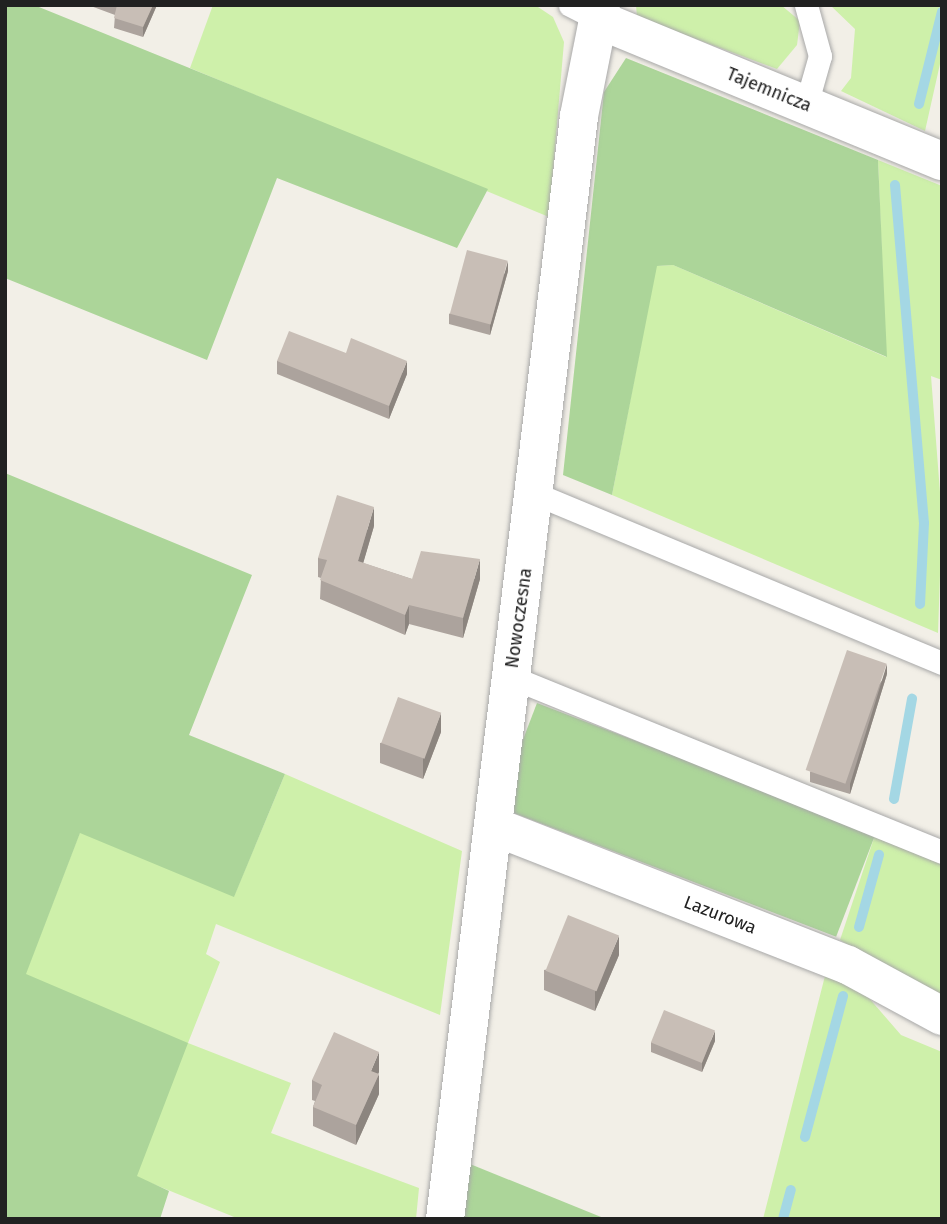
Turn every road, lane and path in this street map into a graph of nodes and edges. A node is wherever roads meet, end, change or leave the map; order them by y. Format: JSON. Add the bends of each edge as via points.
{"nodes":[{"id":1,"x":806,"y":5,"type":"edge"},
{"id":2,"x":589,"y":10,"type":"edge"},
{"id":3,"x":806,"y":105,"type":"junction"},
{"id":4,"x":942,"y":161,"type":"edge"},
{"id":5,"x":536,"y":494,"type":"junction"},
{"id":6,"x":942,"y":663,"type":"edge"},
{"id":7,"x":511,"y":677,"type":"junction"},
{"id":8,"x":493,"y":826,"type":"junction"},
{"id":9,"x":942,"y":852,"type":"edge"},
{"id":10,"x":942,"y":1016,"type":"edge"},
{"id":11,"x":445,"y":1219,"type":"edge"}],
"edges":[{"from":1,"to":3,"type":"lane","via":[[821,56]]},
{"from":2,"to":3,"type":"street","name":"Tajemnicza"},
{"from":2,"to":5,"type":"street","name":"Nowoczesna"},
{"from":3,"to":4,"type":"street","name":"Tajemnicza"},
{"from":5,"to":6,"type":"lane"},
{"from":5,"to":7,"type":"street","name":"Nowoczesna"},
{"from":7,"to":8,"type":"street","name":"Nowoczesna"},
{"from":7,"to":9,"type":"lane"},
{"from":8,"to":10,"type":"street","name":"Lazurowa","via":[[848,965]]},
{"from":8,"to":11,"type":"street","name":"Nowoczesna"}]}
